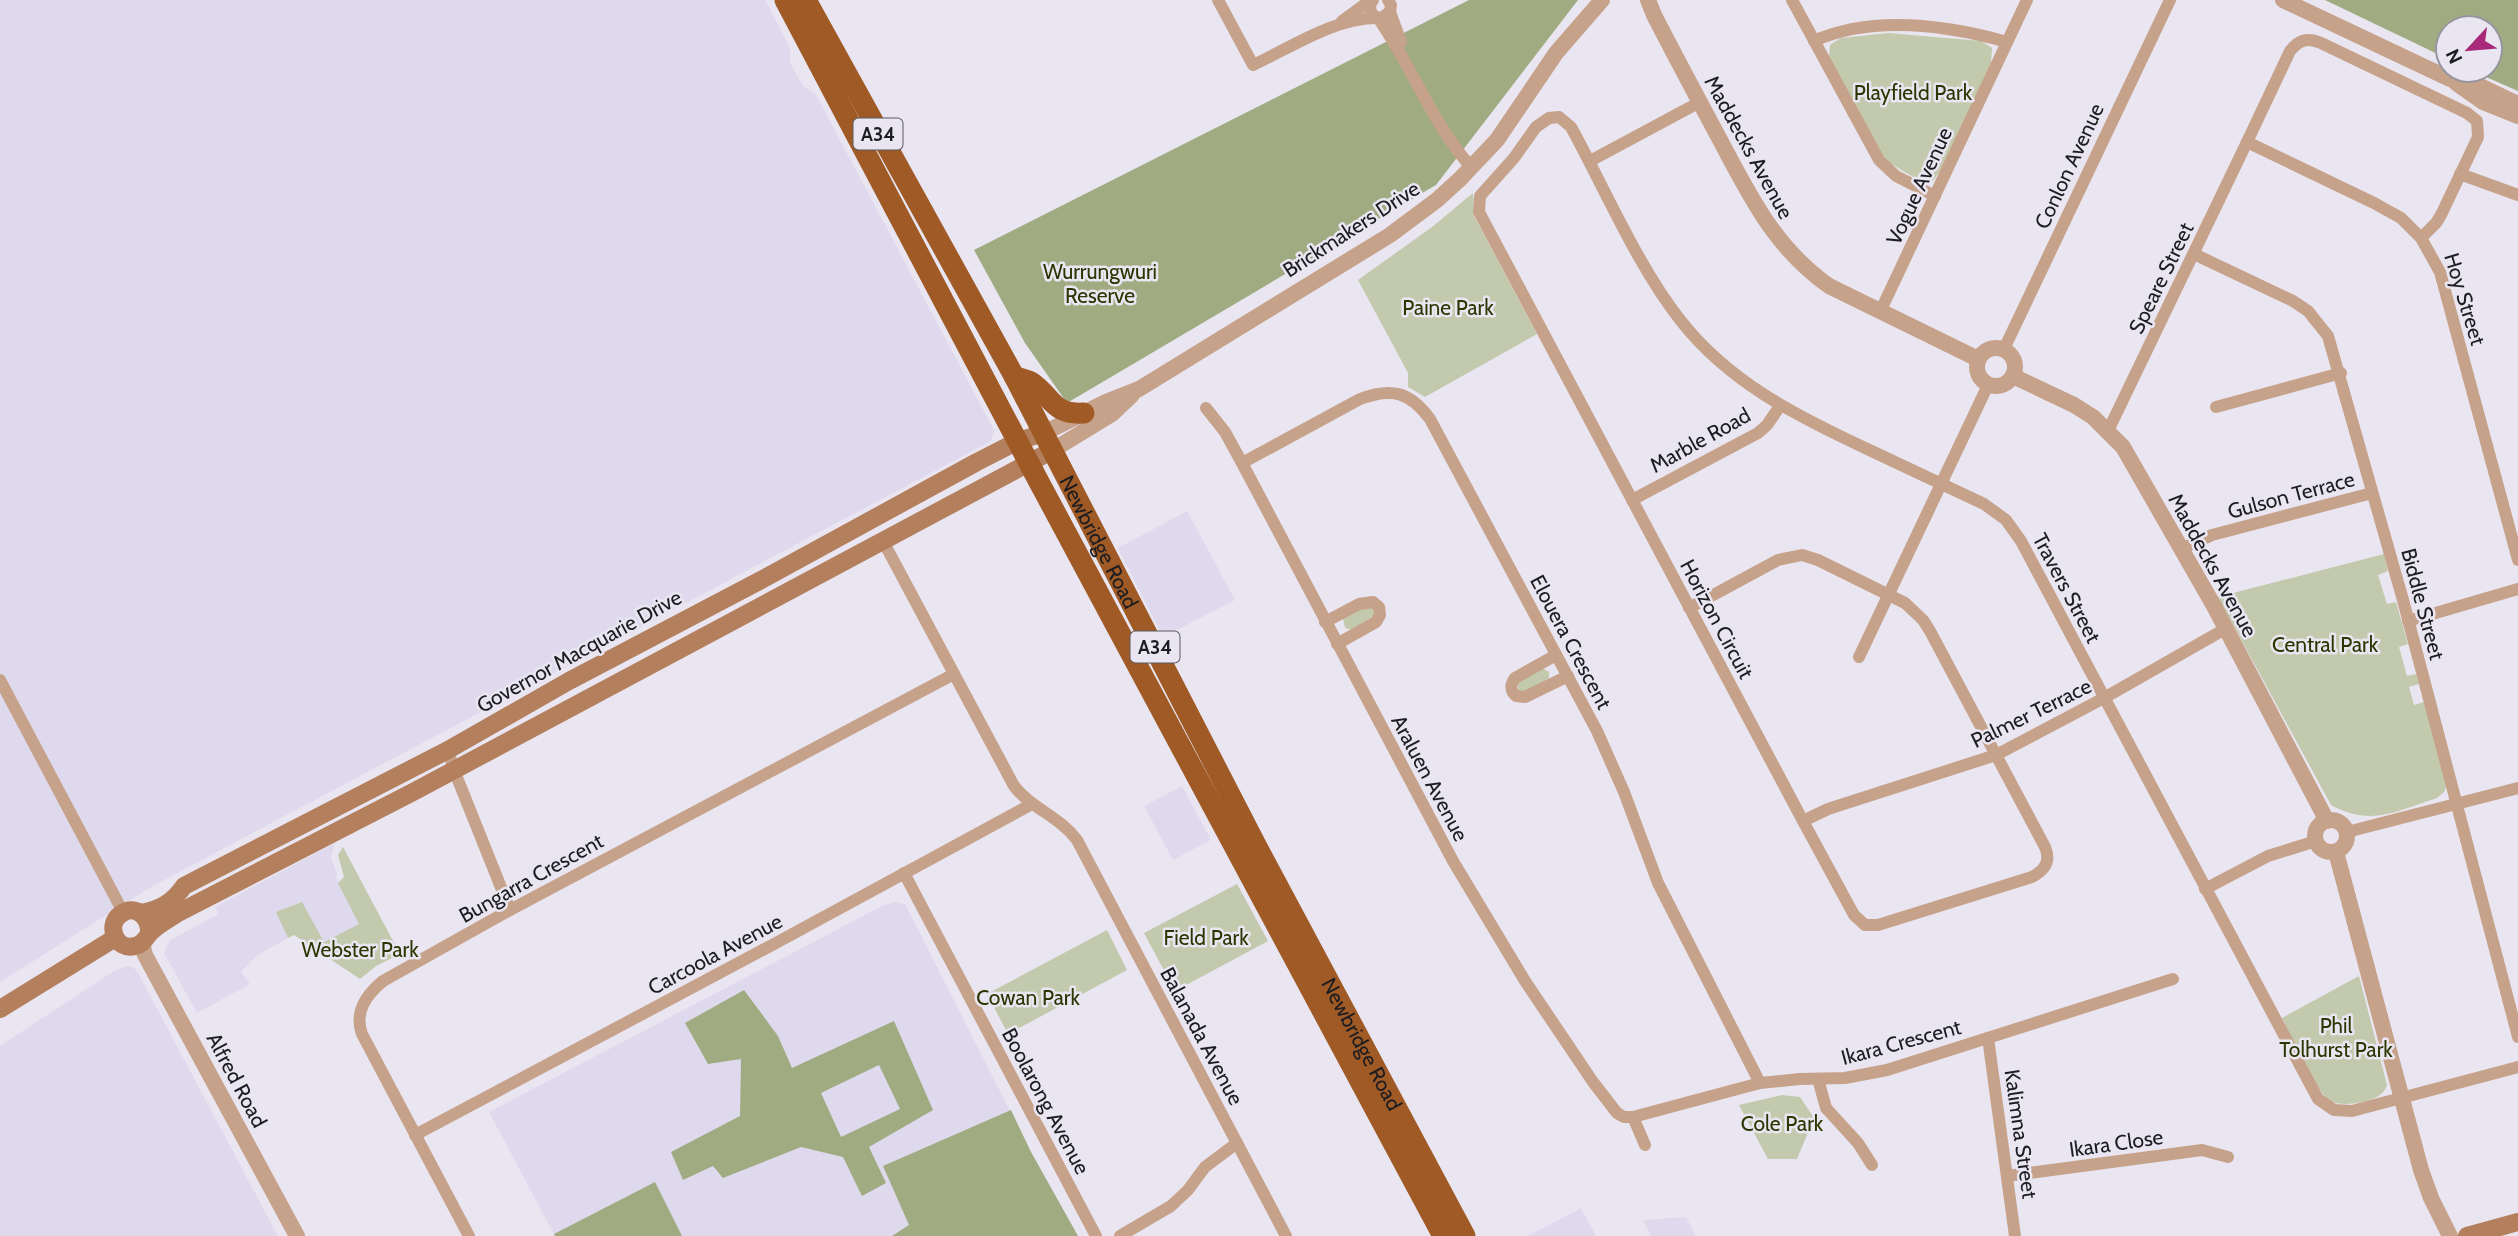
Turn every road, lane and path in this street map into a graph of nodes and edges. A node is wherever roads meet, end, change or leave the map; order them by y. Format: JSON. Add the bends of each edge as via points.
{"nodes":[{"id":1,"x":785,"y":0,"type":"edge"},
{"id":2,"x":806,"y":0,"type":"edge"},
{"id":3,"x":1219,"y":0,"type":"edge"},
{"id":4,"x":1372,"y":0,"type":"edge"},
{"id":5,"x":1602,"y":0,"type":"edge"},
{"id":6,"x":1641,"y":0,"type":"edge"},
{"id":7,"x":1792,"y":0,"type":"edge"},
{"id":8,"x":2027,"y":0,"type":"edge"},
{"id":9,"x":2170,"y":0,"type":"edge"},
{"id":10,"x":2283,"y":0,"type":"edge"},
{"id":11,"x":1651,"y":7,"type":"edge"},
{"id":12,"x":1386,"y":12,"type":"edge"},
{"id":13,"x":1336,"y":26,"type":"junction"},
{"id":14,"x":1814,"y":41,"type":"junction"},
{"id":15,"x":2007,"y":41,"type":"junction"},
{"id":16,"x":2434,"y":72,"type":"edge"},
{"id":17,"x":2457,"y":84,"type":"edge"},
{"id":18,"x":2470,"y":84,"type":"edge"},
{"id":19,"x":1700,"y":102,"type":"junction"},
{"id":20,"x":2518,"y":104,"type":"edge"},
{"id":21,"x":2518,"y":116,"type":"edge"},
{"id":22,"x":2247,"y":142,"type":"junction"},
{"id":23,"x":1590,"y":161,"type":"junction"},
{"id":24,"x":1472,"y":168,"type":"junction"},
{"id":25,"x":2460,"y":174,"type":"junction"},
{"id":26,"x":2518,"y":195,"type":"edge"},
{"id":27,"x":1936,"y":196,"type":"junction"},
{"id":28,"x":2421,"y":238,"type":"junction"},
{"id":29,"x":2194,"y":254,"type":"junction"},
{"id":30,"x":1880,"y":312,"type":"junction"},
{"id":31,"x":2004,"y":349,"type":"junction"},
{"id":32,"x":1978,"y":359,"type":"junction"},
{"id":33,"x":2340,"y":373,"type":"junction"},
{"id":34,"x":1014,"y":376,"type":"junction"},
{"id":35,"x":2013,"y":376,"type":"junction"},
{"id":36,"x":1988,"y":385,"type":"junction"},
{"id":37,"x":1139,"y":389,"type":"junction"},
{"id":38,"x":1780,"y":406,"type":"junction"},
{"id":39,"x":2216,"y":407,"type":"dead end"},
{"id":40,"x":1206,"y":408,"type":"dead end"},
{"id":41,"x":1084,"y":413,"type":"junction"},
{"id":42,"x":2108,"y":431,"type":"junction"},
{"id":43,"x":1018,"y":441,"type":"junction"},
{"id":44,"x":1049,"y":442,"type":"junction"},
{"id":45,"x":1242,"y":463,"type":"junction"},
{"id":46,"x":1030,"y":464,"type":"junction"},
{"id":47,"x":1940,"y":484,"type":"junction"},
{"id":48,"x":2372,"y":494,"type":"junction"},
{"id":49,"x":1632,"y":500,"type":"junction"},
{"id":50,"x":883,"y":541,"type":"junction"},
{"id":51,"x":2181,"y":549,"type":"junction"},
{"id":52,"x":2518,"y":560,"type":"edge"},
{"id":53,"x":2518,"y":589,"type":"edge"},
{"id":54,"x":1888,"y":594,"type":"junction"},
{"id":55,"x":1689,"y":608,"type":"junction"},
{"id":56,"x":2408,"y":621,"type":"junction"},
{"id":57,"x":1325,"y":622,"type":"junction"},
{"id":58,"x":2225,"y":629,"type":"junction"},
{"id":59,"x":1337,"y":644,"type":"junction"},
{"id":60,"x":1556,"y":655,"type":"junction"},
{"id":61,"x":1859,"y":657,"type":"dead end"},
{"id":62,"x":954,"y":674,"type":"junction"},
{"id":63,"x":1568,"y":676,"type":"junction"},
{"id":64,"x":0,"y":680,"type":"edge"},
{"id":65,"x":2104,"y":698,"type":"junction"},
{"id":66,"x":448,"y":750,"type":"junction"},
{"id":67,"x":1996,"y":755,"type":"junction"},
{"id":68,"x":454,"y":770,"type":"junction"},
{"id":69,"x":2518,"y":788,"type":"edge"},
{"id":70,"x":1032,"y":804,"type":"junction"},
{"id":71,"x":2457,"y":804,"type":"junction"},
{"id":72,"x":1803,"y":821,"type":"junction"},
{"id":73,"x":2327,"y":821,"type":"junction"},
{"id":74,"x":2347,"y":832,"type":"junction"},
{"id":75,"x":2316,"y":841,"type":"junction"},
{"id":76,"x":2336,"y":852,"type":"junction"},
{"id":77,"x":904,"y":873,"type":"junction"},
{"id":78,"x":2206,"y":889,"type":"junction"},
{"id":79,"x":510,"y":910,"type":"junction"},
{"id":80,"x":132,"y":913,"type":"junction"},
{"id":81,"x":115,"y":938,"type":"junction"},
{"id":82,"x":145,"y":939,"type":"junction"},
{"id":83,"x":2173,"y":979,"type":"dead end"},
{"id":84,"x":0,"y":1009,"type":"edge"},
{"id":85,"x":2518,"y":1037,"type":"edge"},
{"id":86,"x":1988,"y":1038,"type":"junction"},
{"id":87,"x":2518,"y":1067,"type":"edge"},
{"id":88,"x":1818,"y":1079,"type":"junction"},
{"id":89,"x":1760,"y":1083,"type":"junction"},
{"id":90,"x":2402,"y":1098,"type":"junction"},
{"id":91,"x":1633,"y":1117,"type":"junction"},
{"id":92,"x":415,"y":1135,"type":"junction"},
{"id":93,"x":1237,"y":1143,"type":"junction"},
{"id":94,"x":1645,"y":1144,"type":"dead end"},
{"id":95,"x":2228,"y":1157,"type":"dead end"},
{"id":96,"x":1872,"y":1165,"type":"dead end"},
{"id":97,"x":2007,"y":1176,"type":"junction"},
{"id":98,"x":2518,"y":1222,"type":"edge"},
{"id":99,"x":297,"y":1236,"type":"edge"},
{"id":100,"x":469,"y":1236,"type":"edge"},
{"id":101,"x":1096,"y":1236,"type":"edge"},
{"id":102,"x":1120,"y":1236,"type":"edge"},
{"id":103,"x":1286,"y":1236,"type":"edge"},
{"id":104,"x":1443,"y":1236,"type":"edge"},
{"id":105,"x":1465,"y":1236,"type":"edge"},
{"id":106,"x":2015,"y":1236,"type":"edge"},
{"id":107,"x":2450,"y":1236,"type":"edge"},
{"id":108,"x":2467,"y":1236,"type":"edge"}],
"edges":[{"from":1,"to":43,"type":"highway","name":"Newbridge Road","number":"A34"},
{"from":2,"to":34,"type":"highway","name":"Newbridge Road","number":"A34"},
{"from":3,"to":13,"type":"street","via":[[1253,65]]},
{"from":4,"to":12,"type":"street","via":[[1370,12]]},
{"from":4,"to":13,"type":"street"},
{"from":5,"to":24,"type":"street","name":"Brickmakers Drive","via":[[1556,53],[1497,140]]},
{"from":6,"to":11,"type":"street","name":"Maddecks Avenue"},
{"from":7,"to":14,"type":"street"},
{"from":8,"to":15,"type":"street","name":"Vogue Avenue"},
{"from":9,"to":31,"type":"street","name":"Conlon Avenue"},
{"from":10,"to":16,"type":"street"},
{"from":11,"to":19,"type":"street","name":"Maddecks Avenue"},
{"from":12,"to":13,"type":"street"},
{"from":12,"to":24,"type":"street","via":[[1440,124]]},
{"from":14,"to":15,"type":"street","via":[[1841,31],[1894,26]]},
{"from":14,"to":27,"type":"street","via":[[1879,160],[1896,176]]},
{"from":15,"to":27,"type":"street","name":"Vogue Avenue"},
{"from":17,"to":21,"type":"street","via":[[2483,102]]},
{"from":18,"to":20,"type":"street"},
{"from":19,"to":23,"type":"street"},
{"from":19,"to":30,"type":"street","name":"Maddecks Avenue","via":[[1759,213],[1790,254],[1829,286]]},
{"from":22,"to":25,"type":"street","via":[[2290,51],[2303,40],[2321,43],[2473,116],[2479,137]]},
{"from":22,"to":28,"type":"street","name":"Hoy Street","via":[[2389,211]]},
{"from":22,"to":29,"type":"street","name":"Speare Street"},
{"from":23,"to":38,"type":"street","name":"Travers Street","via":[[1645,265],[1682,323],[1732,373]]},
{"from":23,"to":49,"type":"street","name":"Horizon Circuit","via":[[1568,123],[1559,117],[1549,118],[1536,127],[1484,191],[1478,207]]},
{"from":24,"to":37,"type":"street","name":"Brickmakers Drive","via":[[1413,219]]},
{"from":25,"to":26,"type":"street"},
{"from":25,"to":28,"type":"street","via":[[2436,223]]},
{"from":27,"to":30,"type":"street","name":"Vogue Avenue"},
{"from":28,"to":52,"type":"street","name":"Hoy Street","via":[[2440,272]]},
{"from":29,"to":33,"type":"street","name":"Biddle Street","via":[[2308,311],[2328,336]]},
{"from":29,"to":42,"type":"street","name":"Speare Street"},
{"from":30,"to":32,"type":"street","name":"Maddecks Avenue"},
{"from":31,"to":32,"type":"street","via":[[1992,348]]},
{"from":31,"to":35,"type":"street","via":[[2015,363]]},
{"from":32,"to":36,"type":"street","via":[[1977,371]]},
{"from":33,"to":39,"type":"street"},
{"from":33,"to":48,"type":"street","name":"Biddle Street"},
{"from":34,"to":41,"type":"highway","via":[[1031,383],[1060,410]]},
{"from":34,"to":44,"type":"highway","name":"Newbridge Road","number":"A34"},
{"from":35,"to":36,"type":"street","via":[[2005,384]]},
{"from":35,"to":42,"type":"street","name":"Maddecks Avenue","via":[[2074,405]]},
{"from":36,"to":47,"type":"street"},
{"from":37,"to":41,"type":"street","name":"Brickmakers Drive"},
{"from":37,"to":44,"type":"street","name":"Brickmakers Drive","via":[[1112,414]]},
{"from":38,"to":47,"type":"street","name":"Travers Street"},
{"from":38,"to":49,"type":"street","name":"Marble Road","via":[[1758,433]]},
{"from":40,"to":45,"type":"street","name":"Araluen Avenue"},
{"from":41,"to":44,"type":"street","name":"Brickmakers Drive"},
{"from":42,"to":51,"type":"street","name":"Maddecks Avenue","via":[[2134,465]]},
{"from":43,"to":44,"type":"main road","name":"Governor Macquarie Drive"},
{"from":43,"to":46,"type":"highway","name":"Newbridge Road","number":"A34"},
{"from":43,"to":66,"type":"main road","name":"Governor Macquarie Drive"},
{"from":44,"to":46,"type":"main road","name":"Brickmakers Drive"},
{"from":44,"to":105,"type":"highway","name":"Newbridge Road","number":"A34","via":[[1256,845]]},
{"from":45,"to":57,"type":"street","name":"Araluen Avenue"},
{"from":45,"to":60,"type":"street","name":"Elouera Crescent","via":[[1360,399],[1384,392],[1414,400],[1430,419]]},
{"from":46,"to":50,"type":"main road"},
{"from":46,"to":104,"type":"highway","name":"Newbridge Road","number":"A34"},
{"from":47,"to":54,"type":"street"},
{"from":47,"to":65,"type":"street","name":"Travers Street","via":[[1996,510],[2014,531]]},
{"from":48,"to":51,"type":"street","name":"Gulson Terrace","via":[[2212,536]]},
{"from":48,"to":56,"type":"street","name":"Biddle Street"},
{"from":49,"to":55,"type":"street","name":"Horizon Circuit"},
{"from":50,"to":62,"type":"street","name":"Balanada Avenue"},
{"from":50,"to":68,"type":"main road"},
{"from":51,"to":58,"type":"street","name":"Maddecks Avenue"},
{"from":53,"to":56,"type":"street"},
{"from":54,"to":55,"type":"street","via":[[1818,560],[1794,555]]},
{"from":54,"to":61,"type":"street"},
{"from":54,"to":67,"type":"street","via":[[1923,620]]},
{"from":55,"to":72,"type":"street","name":"Horizon Circuit"},
{"from":56,"to":71,"type":"street","name":"Biddle Street"},
{"from":57,"to":59,"type":"street","name":"Araluen Avenue"},
{"from":57,"to":59,"type":"street","via":[[1368,601],[1379,607],[1376,622]]},
{"from":58,"to":65,"type":"street","name":"Palmer Terrace"},
{"from":58,"to":73,"type":"street","name":"Maddecks Avenue"},
{"from":59,"to":91,"type":"street","name":"Araluen Avenue","via":[[1492,928],[1613,1108],[1620,1115]]},
{"from":60,"to":63,"type":"street","name":"Elouera Crescent"},
{"from":60,"to":63,"type":"street","via":[[1516,678],[1512,691],[1525,697]]},
{"from":62,"to":70,"type":"street","name":"Balanada Avenue","via":[[1014,786]]},
{"from":62,"to":79,"type":"street","name":"Bungarra Crescent"},
{"from":63,"to":89,"type":"street","name":"Elouera Crescent","via":[[1612,761],[1667,903]]},
{"from":64,"to":80,"type":"street"},
{"from":65,"to":67,"type":"street","name":"Palmer Terrace"},
{"from":65,"to":78,"type":"street","name":"Travers Street"},
{"from":66,"to":68,"type":"street"},
{"from":66,"to":80,"type":"main road","name":"Governor Macquarie Drive","via":[[184,886],[162,907]]},
{"from":67,"to":72,"type":"street","name":"Palmer Terrace"},
{"from":67,"to":72,"type":"street","name":"Horizon Circuit","via":[[2047,853],[2045,867],[2032,877],[1869,926],[1854,915]]},
{"from":68,"to":79,"type":"street"},
{"from":68,"to":82,"type":"main road","via":[[178,913]]},
{"from":69,"to":71,"type":"street"},
{"from":70,"to":77,"type":"street","name":"Carcoola Avenue"},
{"from":70,"to":93,"type":"street","name":"Balanada Avenue","via":[[1062,823],[1077,841]]},
{"from":71,"to":74,"type":"street"},
{"from":71,"to":85,"type":"street","name":"Biddle Street"},
{"from":73,"to":74,"type":"street","via":[[2340,823]]},
{"from":73,"to":75,"type":"street","via":[[2316,831]]},
{"from":74,"to":76,"type":"street","via":[[2345,846]]},
{"from":75,"to":76,"type":"street","via":[[2321,849]]},
{"from":75,"to":78,"type":"street","via":[[2268,856]]},
{"from":76,"to":90,"type":"street"},
{"from":77,"to":92,"type":"street","name":"Carcoola Avenue"},
{"from":77,"to":101,"type":"street","name":"Boolarong Avenue"},
{"from":78,"to":90,"type":"street","name":"Travers Street","via":[[2318,1099],[2343,1112]]},
{"from":79,"to":92,"type":"street","name":"Bungarra Crescent","via":[[383,981],[362,1007],[362,1034]]},
{"from":80,"to":81,"type":"main road","via":[[118,916],[113,926]]},
{"from":80,"to":82,"type":"main road","via":[[148,922]]},
{"from":81,"to":82,"type":"main road","via":[[131,947]]},
{"from":81,"to":84,"type":"main road"},
{"from":82,"to":99,"type":"street","name":"Alfred Road","via":[[145,955]]},
{"from":83,"to":86,"type":"street","name":"Ikara Crescent"},
{"from":86,"to":88,"type":"street","name":"Ikara Crescent","via":[[1868,1074]]},
{"from":86,"to":97,"type":"street","name":"Kalimna Street"},
{"from":87,"to":90,"type":"street","name":"Travers Street"},
{"from":88,"to":89,"type":"street","name":"Ikara Crescent"},
{"from":88,"to":96,"type":"street","via":[[1826,1108]]},
{"from":89,"to":91,"type":"street","name":"Ikara Crescent"},
{"from":90,"to":107,"type":"street","via":[[2426,1184]]},
{"from":91,"to":94,"type":"street"},
{"from":92,"to":100,"type":"street","name":"Bungarra Crescent"},
{"from":93,"to":102,"type":"street","via":[[1205,1167],[1171,1206]]},
{"from":93,"to":103,"type":"street","name":"Balanada Avenue"},
{"from":95,"to":97,"type":"street","name":"Ikara Close","via":[[2202,1150]]},
{"from":97,"to":106,"type":"street","name":"Kalimna Street"},
{"from":98,"to":108,"type":"main road"}]}
